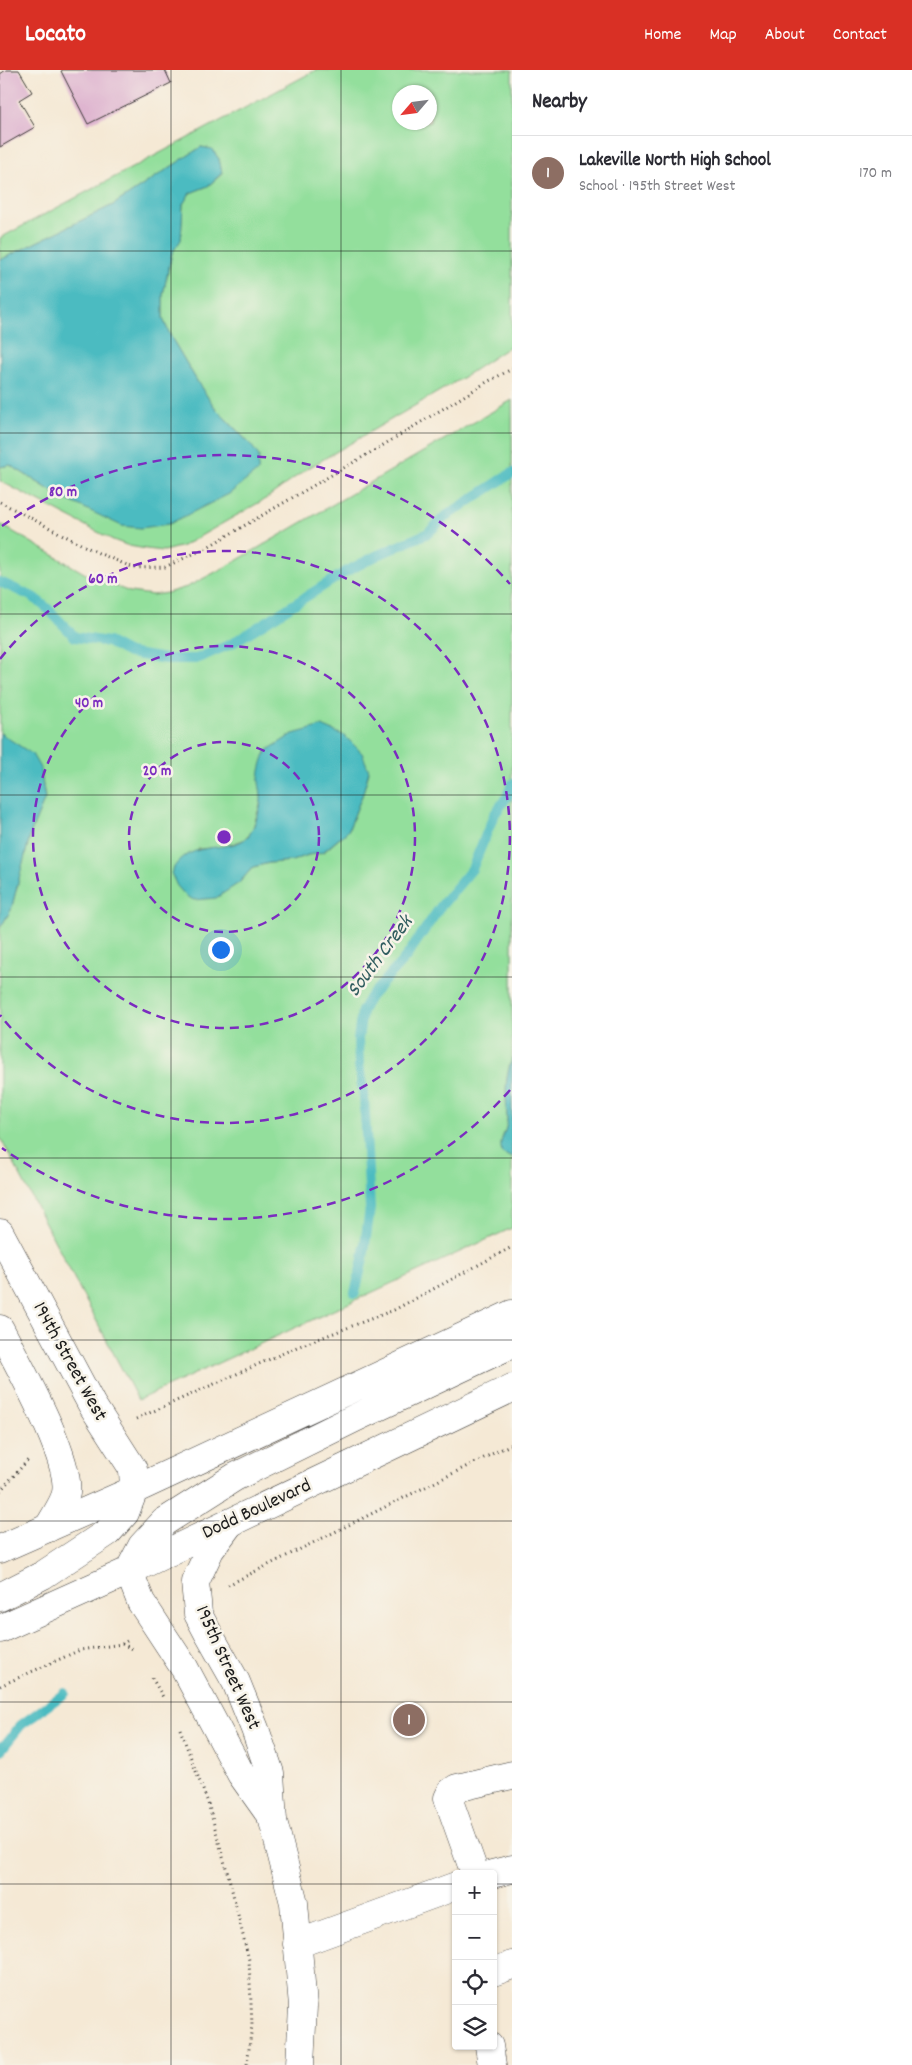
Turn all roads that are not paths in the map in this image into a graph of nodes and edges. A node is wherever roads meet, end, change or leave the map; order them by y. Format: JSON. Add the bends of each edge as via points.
{"nodes":[{"id":1,"x":0,"y":1233,"type":"edge"},
{"id":2,"x":512,"y":1314,"type":"edge"},
{"id":3,"x":0,"y":1329,"type":"edge"},
{"id":4,"x":512,"y":1344,"type":"edge"},
{"id":5,"x":512,"y":1388,"type":"edge"},
{"id":6,"x":134,"y":1490,"type":"junction"},
{"id":7,"x":230,"y":1523,"type":"junction"},
{"id":8,"x":48,"y":1528,"type":"junction"},
{"id":9,"x":0,"y":1549,"type":"edge"},
{"id":10,"x":129,"y":1571,"type":"junction"},
{"id":11,"x":0,"y":1597,"type":"edge"},
{"id":12,"x":0,"y":1630,"type":"edge"},
{"id":13,"x":512,"y":1775,"type":"edge"},
{"id":14,"x":274,"y":1820,"type":"junction"},
{"id":15,"x":512,"y":1868,"type":"edge"},
{"id":16,"x":474,"y":1870,"type":"edge"},
{"id":17,"x":497,"y":1872,"type":"edge"},
{"id":18,"x":452,"y":1887,"type":"edge"},
{"id":19,"x":298,"y":1944,"type":"junction"},
{"id":20,"x":512,"y":1965,"type":"edge"},
{"id":21,"x":497,"y":1971,"type":"edge"},
{"id":22,"x":490,"y":2050,"type":"edge"},
{"id":23,"x":300,"y":2065,"type":"edge"},
{"id":24,"x":492,"y":2065,"type":"edge"}],
"edges":[{"from":1,"to":6,"type":"main road","name":"194th Street West","via":[[92,1405],[133,1469]]},
{"from":2,"to":6,"type":"main road"},
{"from":3,"to":8,"type":"main road","via":[[51,1431],[63,1464],[66,1494]]},
{"from":4,"to":10,"type":"main road","via":[[236,1477],[164,1522],[142,1546]]},
{"from":5,"to":7,"type":"main road","name":"Dodd Boulevard"},
{"from":6,"to":8,"type":"main road"},
{"from":6,"to":11,"type":"main road","via":[[126,1513],[108,1532],[43,1575]]},
{"from":7,"to":10,"type":"main road","name":"Dodd Boulevard"},
{"from":7,"to":14,"type":"main road","name":"195th Street West","via":[[210,1550],[195,1582],[198,1614],[236,1682],[255,1729],[270,1773]]},
{"from":8,"to":9,"type":"main road"},
{"from":10,"to":12,"type":"main road","name":"Dodd Boulevard"},
{"from":10,"to":14,"type":"main road","name":"195th Street West","via":[[141,1602],[185,1669],[241,1774]]},
{"from":13,"to":16,"type":"main road","via":[[457,1788],[448,1798]]},
{"from":14,"to":19,"type":"main road","name":"195th Street West","via":[[294,1903]]},
{"from":15,"to":17,"type":"main road"},
{"from":18,"to":19,"type":"main road"},
{"from":19,"to":23,"type":"main road","name":"195th Street West","via":[[303,2006]]},
{"from":20,"to":21,"type":"main road"},
{"from":22,"to":24,"type":"main road"}]}
